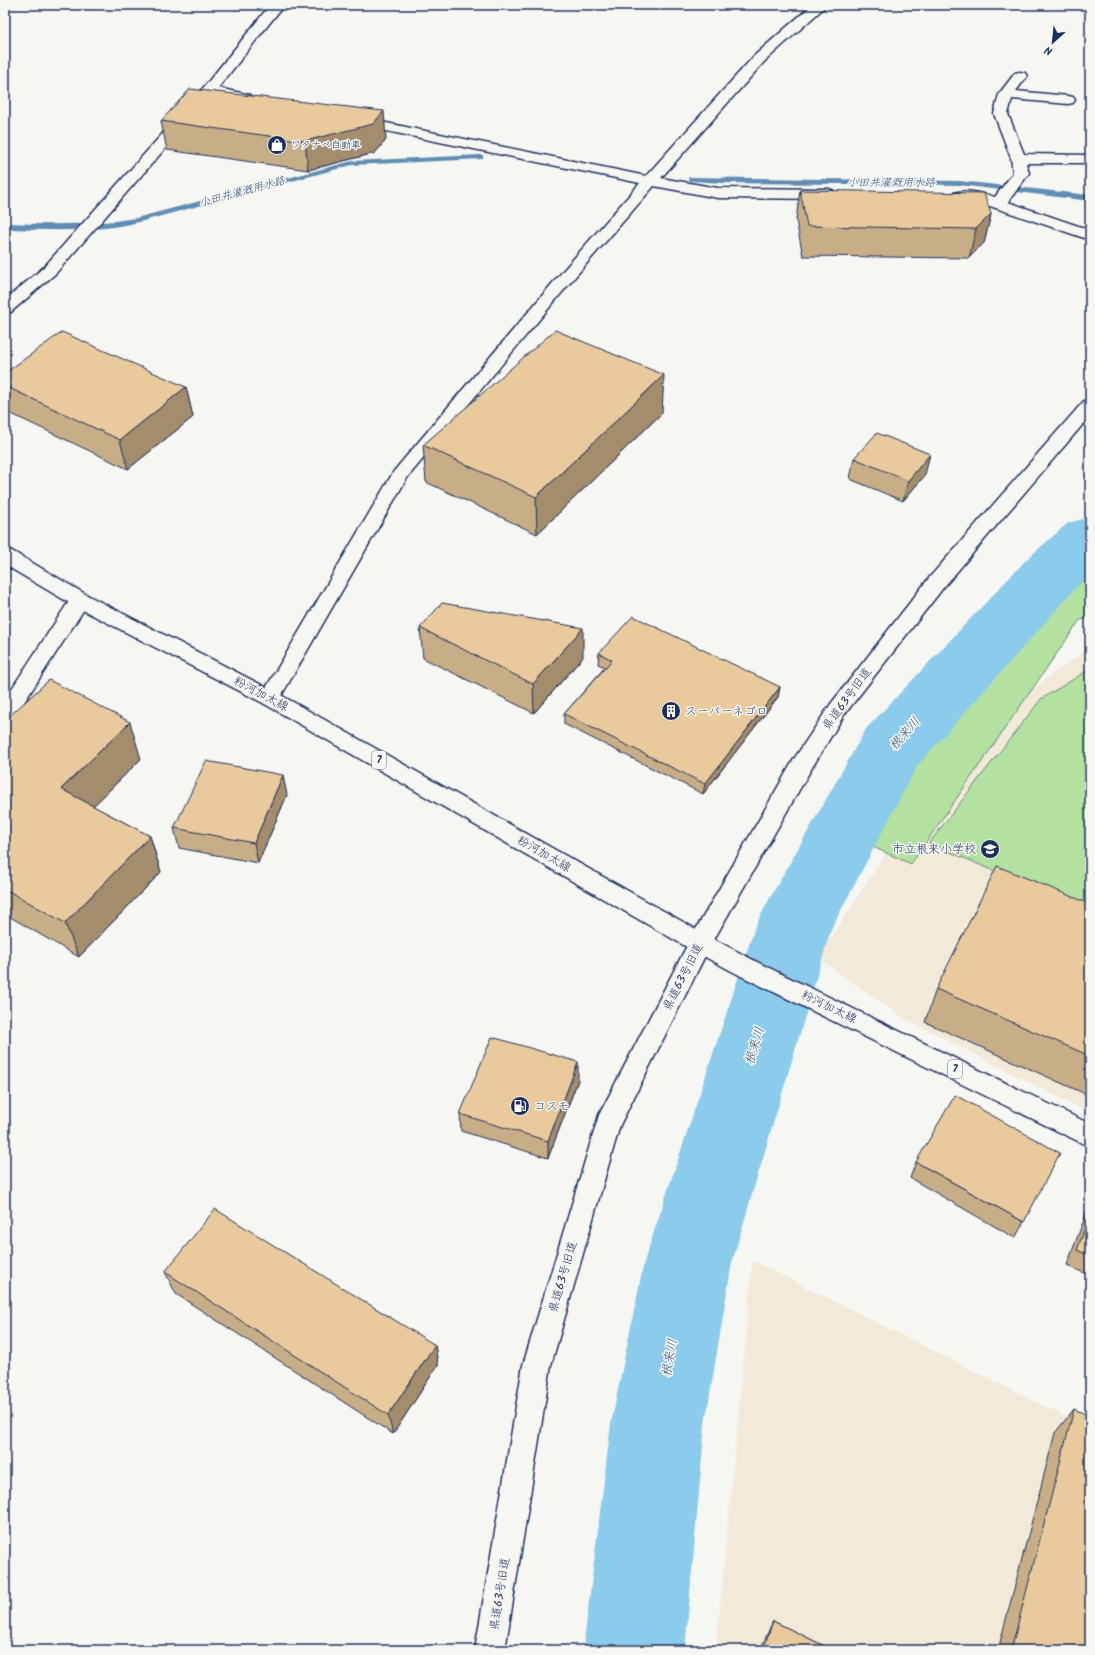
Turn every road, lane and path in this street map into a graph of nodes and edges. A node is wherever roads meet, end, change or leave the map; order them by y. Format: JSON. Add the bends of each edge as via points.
{"nodes":[{"id":1,"x":278,"y":5,"type":"edge"},
{"id":2,"x":820,"y":5,"type":"edge"},
{"id":3,"x":1020,"y":76,"type":"dead end"},
{"id":4,"x":209,"y":90,"type":"junction"},
{"id":5,"x":1006,"y":94,"type":"junction"},
{"id":6,"x":255,"y":100,"type":"edge"},
{"id":7,"x":1068,"y":100,"type":"dead end"},
{"id":8,"x":340,"y":117,"type":"edge"},
{"id":9,"x":1018,"y":158,"type":"junction"},
{"id":10,"x":1090,"y":159,"type":"edge"},
{"id":11,"x":650,"y":181,"type":"junction"},
{"id":12,"x":843,"y":194,"type":"edge"},
{"id":13,"x":945,"y":196,"type":"edge"},
{"id":14,"x":1001,"y":201,"type":"junction"},
{"id":15,"x":1090,"y":235,"type":"edge"},
{"id":16,"x":5,"y":309,"type":"edge"},
{"id":17,"x":1090,"y":405,"type":"edge"},
{"id":18,"x":5,"y":556,"type":"edge"},
{"id":19,"x":80,"y":600,"type":"junction"},
{"id":20,"x":270,"y":698,"type":"junction"},
{"id":21,"x":5,"y":716,"type":"edge"},
{"id":22,"x":700,"y":943,"type":"junction"},
{"id":23,"x":1090,"y":1136,"type":"edge"},
{"id":24,"x":490,"y":1650,"type":"edge"}],
"edges":[{"from":1,"to":4,"type":"street"},
{"from":2,"to":11,"type":"street","via":[[759,59]]},
{"from":3,"to":5,"type":"street"},
{"from":4,"to":6,"type":"street"},
{"from":4,"to":16,"type":"street","via":[[50,270]]},
{"from":5,"to":7,"type":"street"},
{"from":5,"to":9,"type":"street","via":[[1001,114]]},
{"from":8,"to":11,"type":"street"},
{"from":9,"to":10,"type":"street"},
{"from":9,"to":14,"type":"street","via":[[1021,173]]},
{"from":11,"to":12,"type":"street","via":[[718,193]]},
{"from":11,"to":20,"type":"street","via":[[400,476]]},
{"from":13,"to":14,"type":"street","via":[[976,196]]},
{"from":14,"to":15,"type":"street"},
{"from":17,"to":22,"type":"street","name":"県道63号旧道","via":[[936,583],[837,710],[802,764]]},
{"from":18,"to":19,"type":"street","name":"粉河加太線","number":"7"},
{"from":19,"to":20,"type":"street","name":"粉河加太線","number":"7"},
{"from":19,"to":21,"type":"street"},
{"from":20,"to":22,"type":"street","name":"粉河加太線","number":"7"},
{"from":22,"to":23,"type":"street","name":"粉河加太線","number":"7"},
{"from":22,"to":24,"type":"street","name":"県道63号旧道","via":[[608,1123],[537,1365]]}]}
